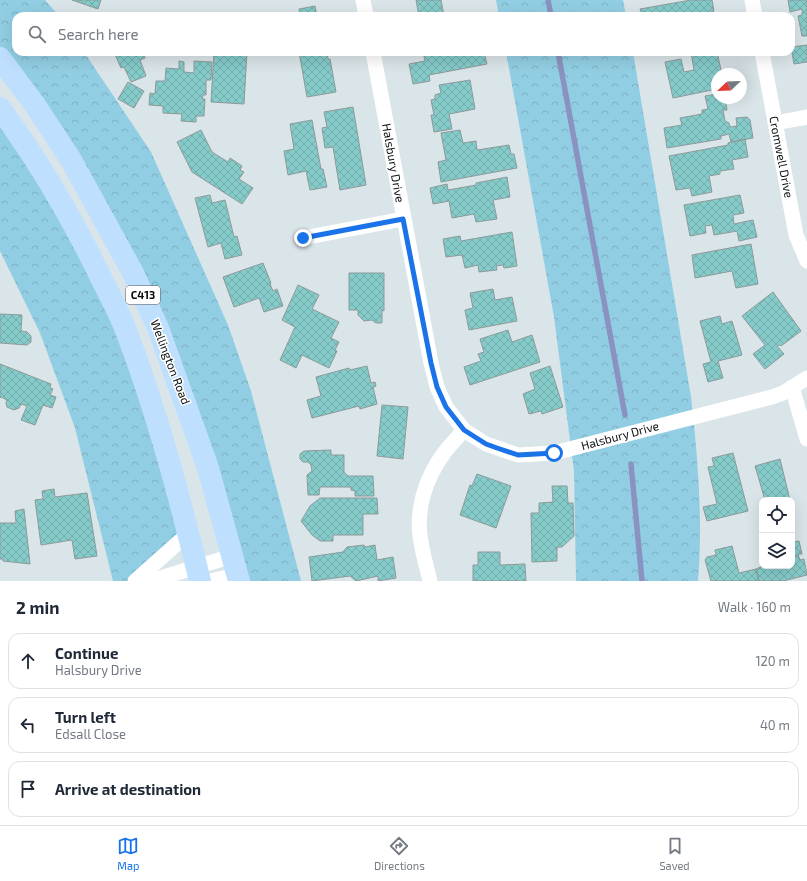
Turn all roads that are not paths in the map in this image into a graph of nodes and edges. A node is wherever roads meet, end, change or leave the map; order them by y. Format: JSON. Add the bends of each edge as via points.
{"nodes":[{"id":1,"x":364,"y":0,"type":"edge"},
{"id":2,"x":752,"y":0,"type":"edge"},
{"id":3,"x":366,"y":12,"type":"edge"},
{"id":4,"x":754,"y":12,"type":"edge"},
{"id":5,"x":374,"y":56,"type":"edge"},
{"id":6,"x":763,"y":56,"type":"edge"},
{"id":7,"x":0,"y":58,"type":"edge"},
{"id":8,"x":0,"y":108,"type":"edge"},
{"id":9,"x":807,"y":117,"type":"edge"},
{"id":10,"x":775,"y":123,"type":"junction"},
{"id":11,"x":403,"y":219,"type":"junction"},
{"id":12,"x":303,"y":238,"type":"dead end"},
{"id":13,"x":807,"y":261,"type":"edge"},
{"id":14,"x":807,"y":378,"type":"edge"},
{"id":15,"x":792,"y":387,"type":"junction"},
{"id":16,"x":464,"y":430,"type":"junction"},
{"id":17,"x":807,"y":440,"type":"edge"},
{"id":18,"x":189,"y":533,"type":"junction"},
{"id":19,"x":236,"y":571,"type":"edge"},
{"id":20,"x":202,"y":576,"type":"edge"},
{"id":21,"x":135,"y":581,"type":"edge"},
{"id":22,"x":151,"y":581,"type":"edge"},
{"id":23,"x":430,"y":581,"type":"edge"}],
"edges":[{"from":1,"to":3,"type":"street"},
{"from":2,"to":4,"type":"street"},
{"from":5,"to":11,"type":"street","name":"Halsbury Drive"},
{"from":6,"to":10,"type":"street","name":"Cromwell Drive"},
{"from":7,"to":19,"type":"main road","name":"Wellington Road","number":"C413","via":[[71,160],[133,273],[158,328],[208,468]]},
{"from":8,"to":18,"type":"main road","number":"C413","via":[[24,140],[63,203],[125,327],[151,397]]},
{"from":9,"to":10,"type":"street"},
{"from":10,"to":13,"type":"street","name":"Cromwell Drive","via":[[796,235]]},
{"from":11,"to":12,"type":"street"},
{"from":11,"to":16,"type":"street","name":"Halsbury Drive","via":[[437,387],[446,407]]},
{"from":14,"to":15,"type":"street","name":"Halsbury Drive"},
{"from":15,"to":16,"type":"street","name":"Halsbury Drive","via":[[772,397],[554,453],[518,455],[486,444]]},
{"from":15,"to":17,"type":"street"},
{"from":16,"to":23,"type":"street","via":[[435,467],[421,500],[420,542]]},
{"from":18,"to":20,"type":"main road","number":"C413"},
{"from":18,"to":21,"type":"street"},
{"from":19,"to":20,"type":"street"},
{"from":19,"to":20,"type":"street"},
{"from":20,"to":22,"type":"street"}]}
